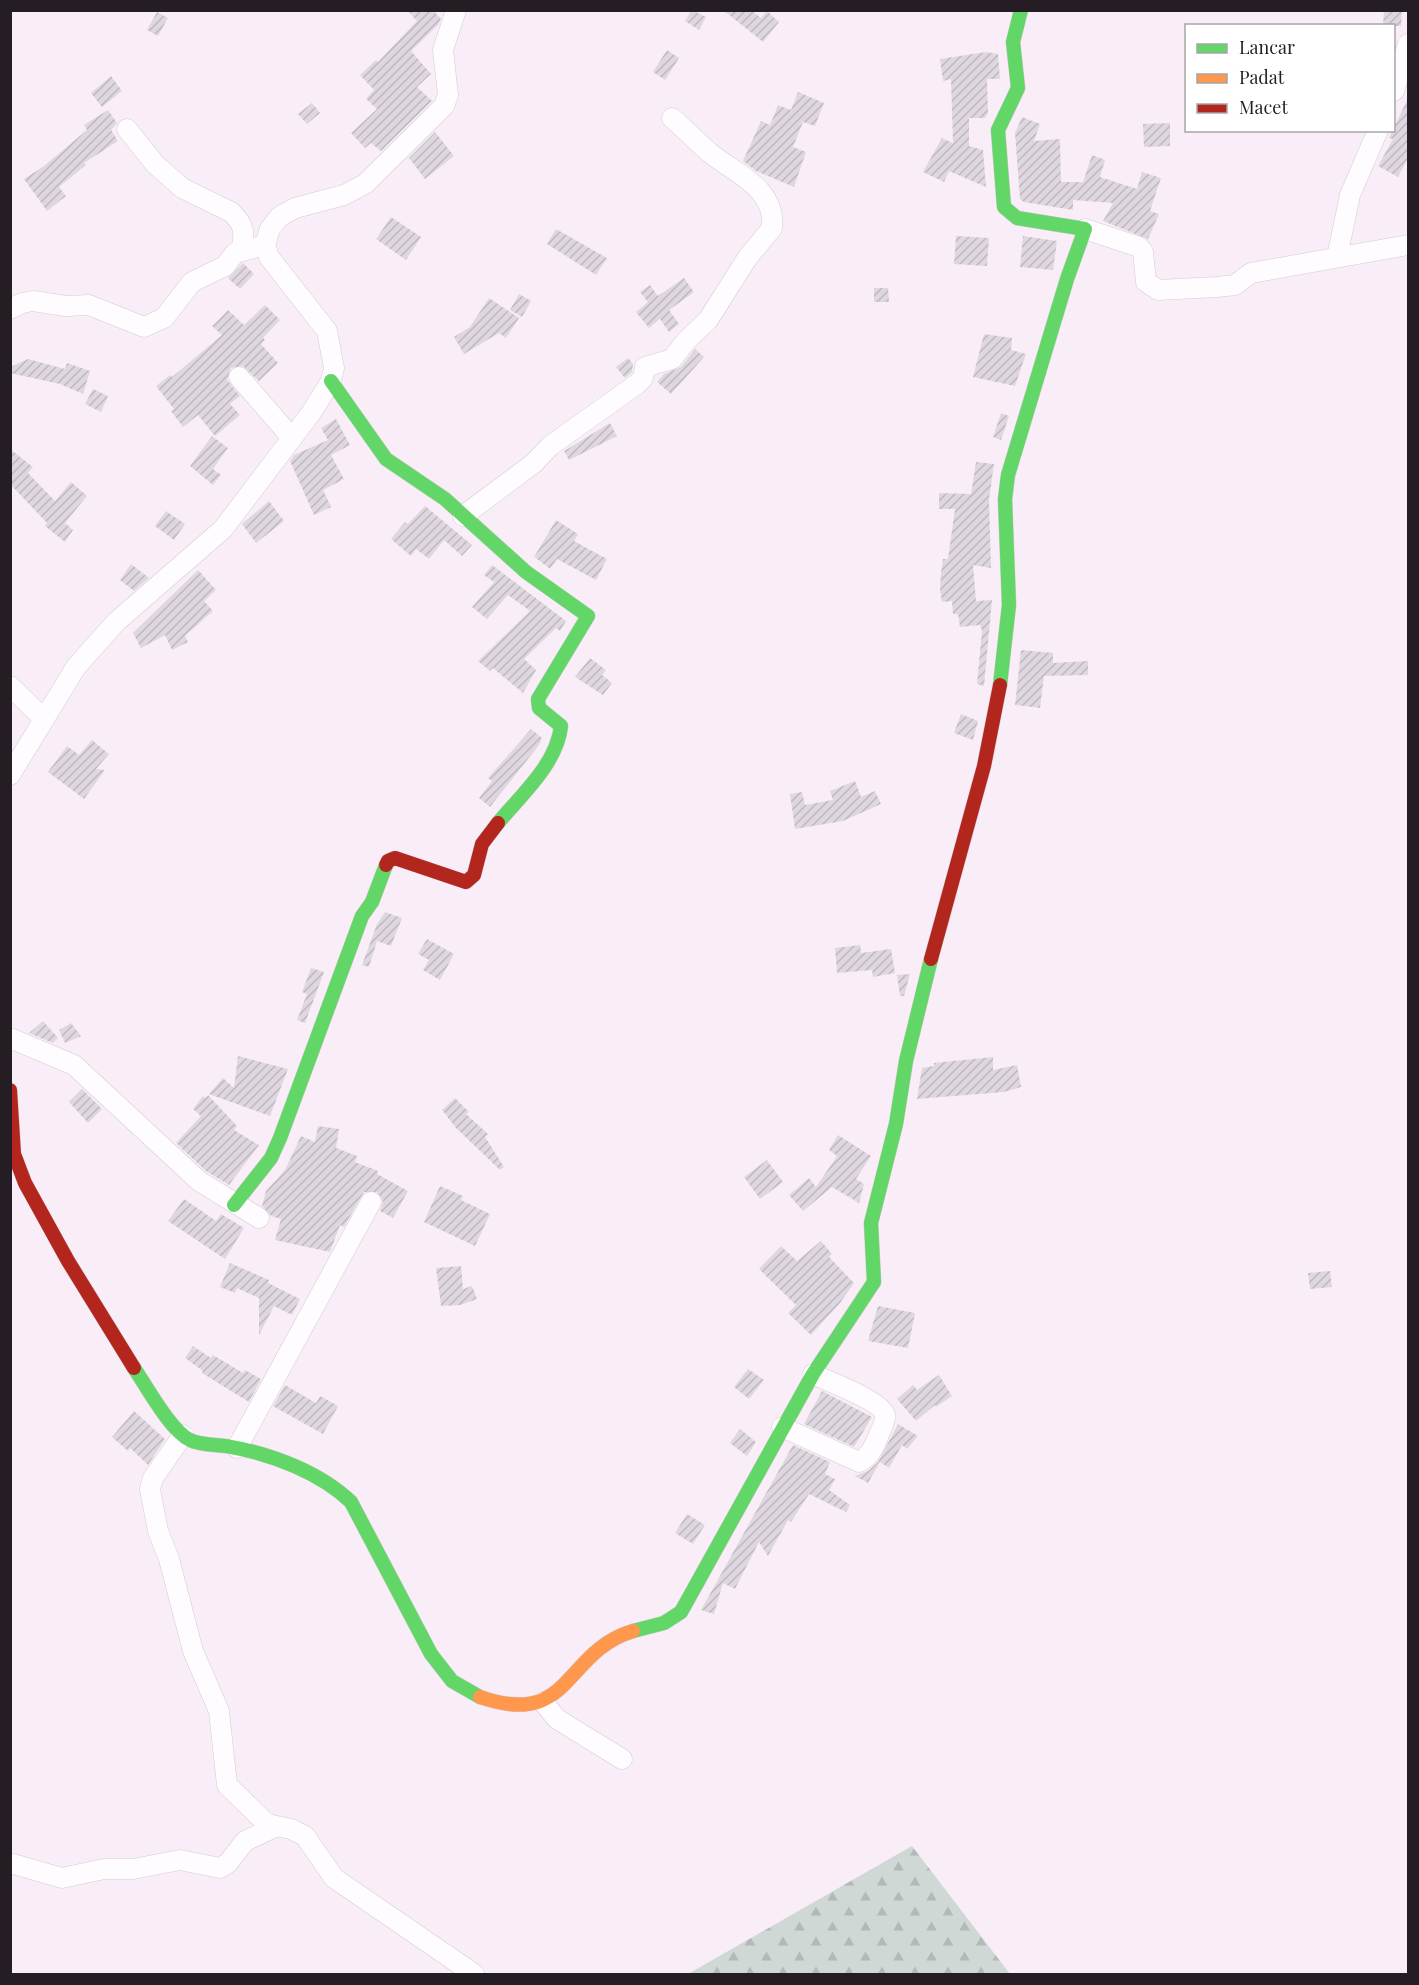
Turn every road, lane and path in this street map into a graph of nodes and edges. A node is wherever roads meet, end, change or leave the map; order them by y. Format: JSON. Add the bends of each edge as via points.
{"nodes":[{"id":1,"x":456,"y":10,"type":"edge"},
{"id":2,"x":1021,"y":10,"type":"edge"},
{"id":3,"x":1408,"y":45,"type":"edge"},
{"id":4,"x":1395,"y":88,"type":"edge"},
{"id":5,"x":672,"y":117,"type":"dead end"},
{"id":6,"x":127,"y":129,"type":"dead end"},
{"id":7,"x":1377,"y":132,"type":"edge"},
{"id":8,"x":1085,"y":230,"type":"junction"},
{"id":9,"x":265,"y":245,"type":"junction"},
{"id":10,"x":1408,"y":245,"type":"edge"},
{"id":11,"x":241,"y":250,"type":"junction"},
{"id":12,"x":1337,"y":257,"type":"junction"},
{"id":13,"x":10,"y":309,"type":"edge"},
{"id":14,"x":239,"y":377,"type":"dead end"},
{"id":15,"x":332,"y":381,"type":"junction"},
{"id":16,"x":292,"y":438,"type":"junction"},
{"id":17,"x":463,"y":516,"type":"junction"},
{"id":18,"x":10,"y":686,"type":"edge"},
{"id":19,"x":44,"y":719,"type":"junction"},
{"id":20,"x":10,"y":775,"type":"edge"},
{"id":21,"x":10,"y":1038,"type":"edge"},
{"id":22,"x":10,"y":1090,"type":"edge"},
{"id":23,"x":371,"y":1202,"type":"dead end"},
{"id":24,"x":234,"y":1204,"type":"junction"},
{"id":25,"x":259,"y":1218,"type":"dead end"},
{"id":26,"x":813,"y":1374,"type":"junction"},
{"id":27,"x":782,"y":1427,"type":"junction"},
{"id":28,"x":183,"y":1435,"type":"junction"},
{"id":29,"x":237,"y":1448,"type":"junction"},
{"id":30,"x":543,"y":1702,"type":"junction"},
{"id":31,"x":622,"y":1760,"type":"dead end"},
{"id":32,"x":274,"y":1827,"type":"junction"},
{"id":33,"x":10,"y":1863,"type":"edge"},
{"id":34,"x":474,"y":1974,"type":"edge"}],
"edges":[{"from":1,"to":9,"type":"street","via":[[442,50],[448,95],[444,106],[365,184],[344,195],[283,214],[270,229]]},
{"from":2,"to":8,"type":"street","via":[[1013,42],[1018,88],[998,130],[1004,207],[1017,218]]},
{"from":3,"to":4,"type":"street"},
{"from":5,"to":17,"type":"street","via":[[764,194],[772,210],[772,228],[748,257],[708,320],[672,359],[645,368],[637,384],[549,446],[535,462]]},
{"from":6,"to":11,"type":"street","via":[[155,164],[182,188],[238,218],[245,234]]},
{"from":7,"to":12,"type":"street","via":[[1350,195]]},
{"from":8,"to":12,"type":"street","via":[[1139,247],[1146,282],[1158,290],[1233,285],[1251,273]]},
{"from":8,"to":26,"type":"street","via":[[1008,475],[1005,499],[1009,605],[998,706],[906,1061],[896,1124],[872,1223],[874,1282]]},
{"from":9,"to":11,"type":"street"},
{"from":9,"to":15,"type":"street","via":[[269,257],[326,326],[334,368]]},
{"from":10,"to":12,"type":"street"},
{"from":11,"to":13,"type":"street","via":[[225,266],[192,282],[164,318],[144,327],[89,305],[33,301]]},
{"from":14,"to":16,"type":"street"},
{"from":15,"to":16,"type":"street"},
{"from":15,"to":17,"type":"street","via":[[386,459]]},
{"from":16,"to":19,"type":"street","via":[[223,529],[104,635],[76,667]]},
{"from":17,"to":24,"type":"street","via":[[525,572],[588,615],[538,699],[539,708],[560,724],[561,734],[544,767],[482,845],[469,881],[395,858],[388,861],[372,902],[362,916],[280,1138],[271,1158]]},
{"from":18,"to":19,"type":"street"},
{"from":19,"to":20,"type":"street"},
{"from":21,"to":24,"type":"street","via":[[74,1065],[198,1181]]},
{"from":22,"to":28,"type":"street","via":[[16,1165],[131,1363]]},
{"from":23,"to":29,"type":"street"},
{"from":24,"to":25,"type":"street"},
{"from":26,"to":27,"type":"street"},
{"from":26,"to":27,"type":"street","via":[[883,1410],[885,1419],[874,1445],[859,1462]]},
{"from":27,"to":30,"type":"street","via":[[681,1612],[604,1644]]},
{"from":28,"to":29,"type":"street","via":[[198,1442]]},
{"from":28,"to":32,"type":"street","via":[[150,1484],[158,1531],[193,1651],[219,1711],[226,1783]]},
{"from":29,"to":30,"type":"street","via":[[294,1468],[348,1498],[422,1640],[455,1683],[478,1695],[506,1702]]},
{"from":30,"to":31,"type":"street","via":[[557,1719]]},
{"from":32,"to":33,"type":"street","via":[[246,1841],[220,1868],[180,1860],[62,1878]]},
{"from":32,"to":34,"type":"street","via":[[304,1835],[334,1878]]}]}
